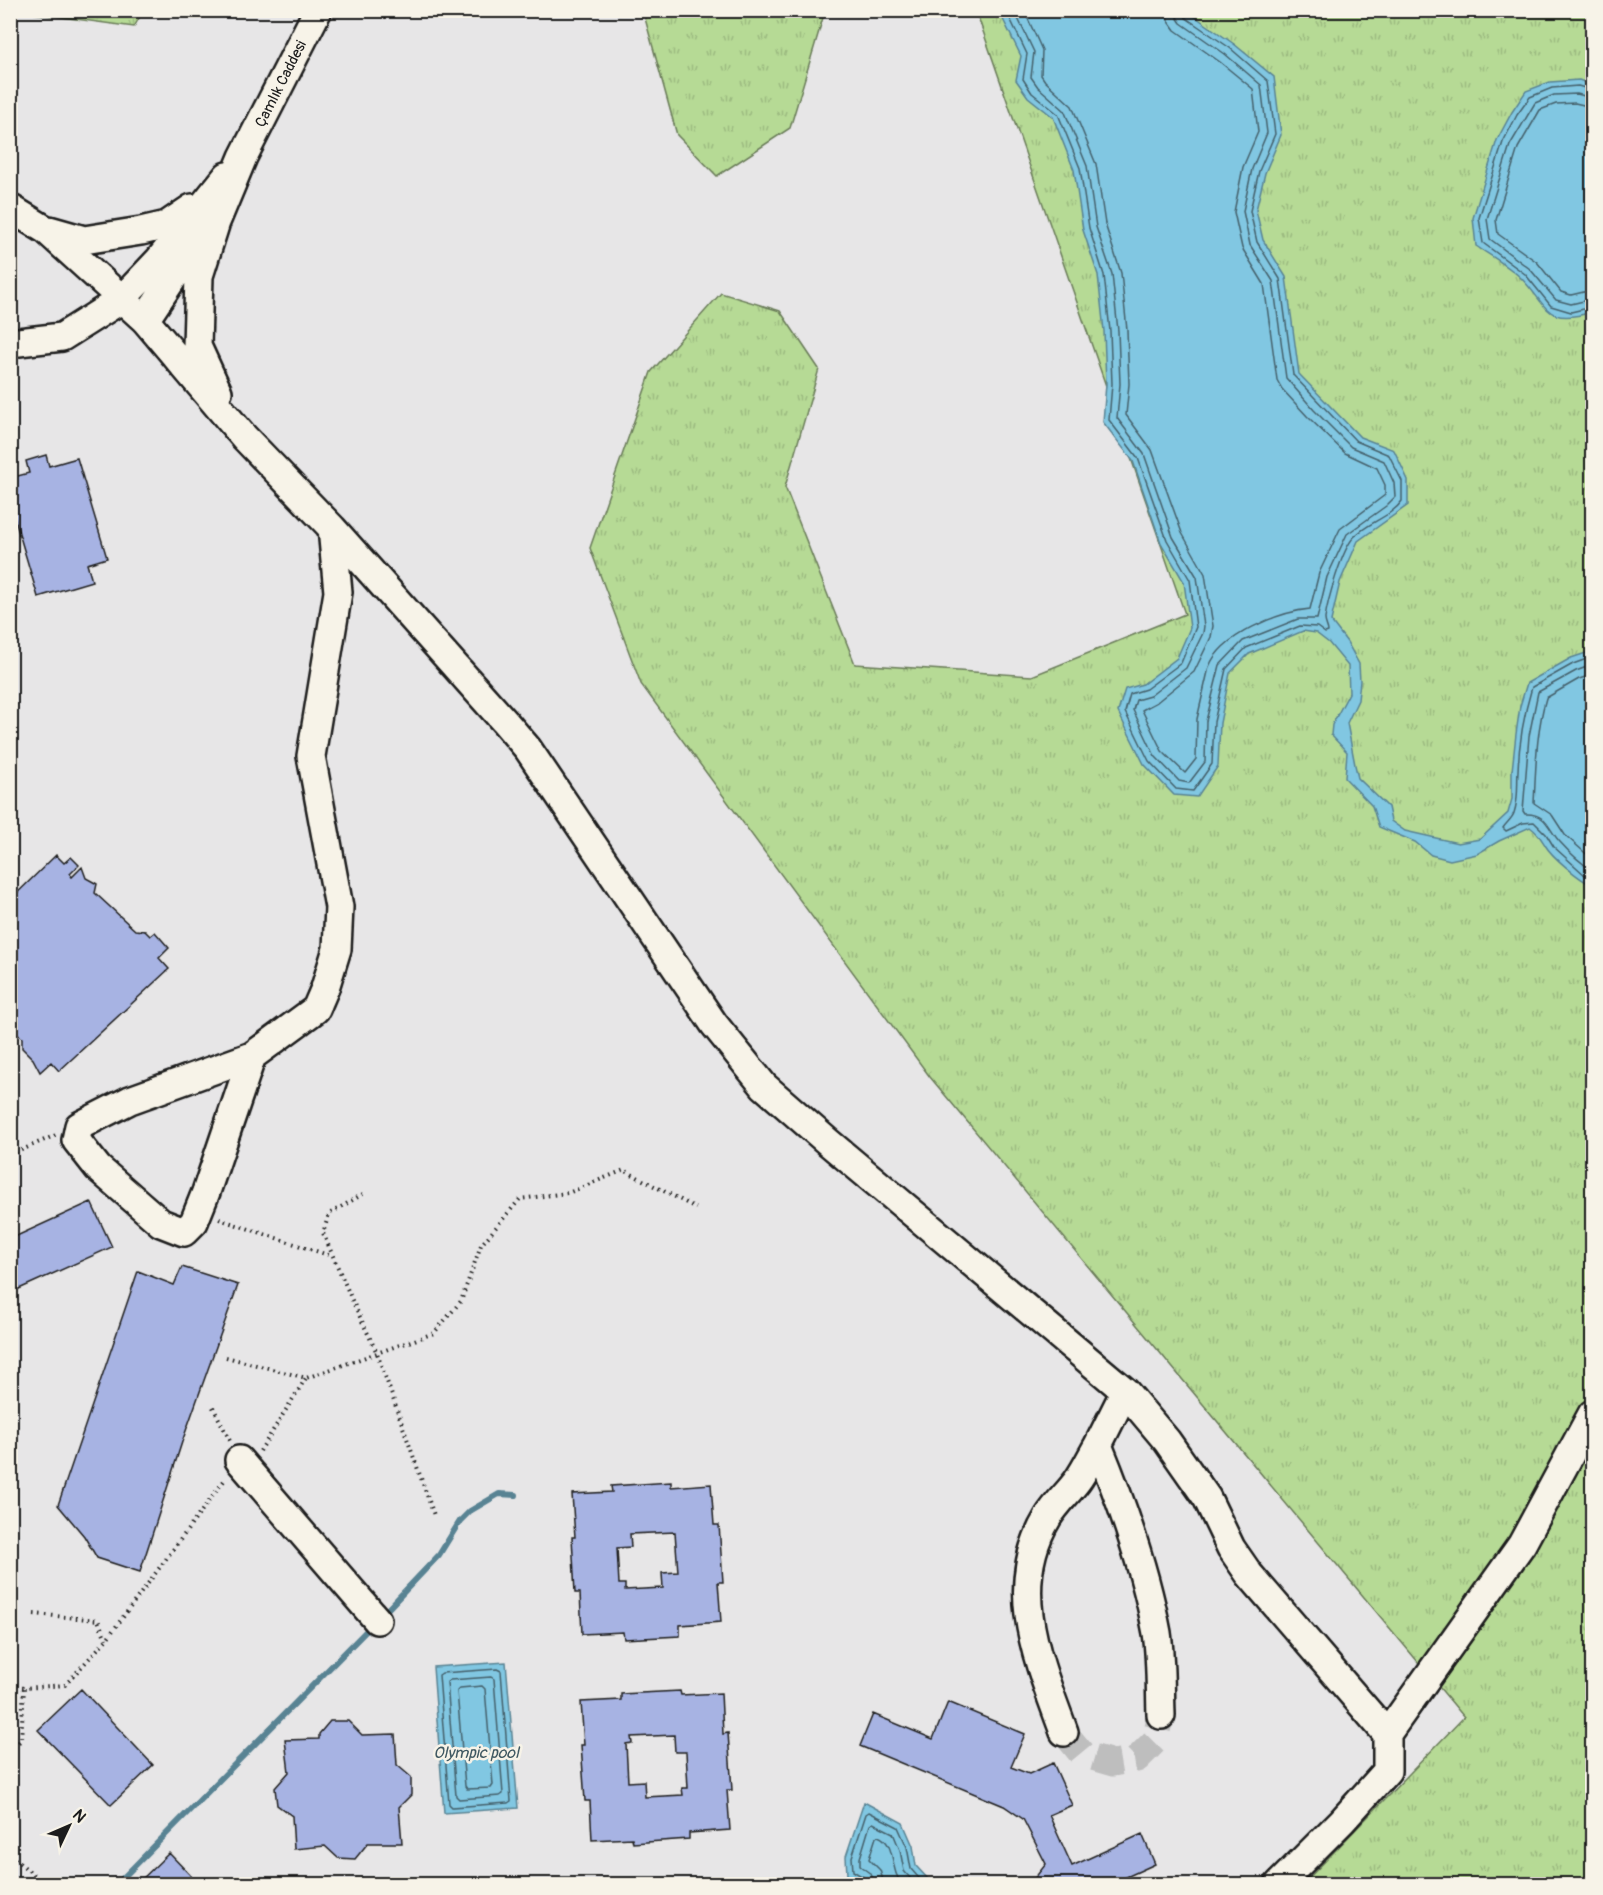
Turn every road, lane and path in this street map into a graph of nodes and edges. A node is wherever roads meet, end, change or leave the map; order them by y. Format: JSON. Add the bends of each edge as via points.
{"nodes":[{"id":1,"x":318,"y":10,"type":"edge"},
{"id":2,"x":10,"y":208,"type":"edge"},
{"id":3,"x":212,"y":209,"type":"junction"},
{"id":4,"x":46,"y":230,"type":"junction"},
{"id":5,"x":122,"y":299,"type":"junction"},
{"id":6,"x":145,"y":320,"type":"junction"},
{"id":7,"x":10,"y":343,"type":"edge"},
{"id":8,"x":244,"y":437,"type":"junction"},
{"id":9,"x":332,"y":528,"type":"junction"},
{"id":10,"x":252,"y":1056,"type":"junction"},
{"id":11,"x":79,"y":1126,"type":"junction"},
{"id":12,"x":10,"y":1155,"type":"edge"},
{"id":13,"x":363,"y":1194,"type":"dead end"},
{"id":14,"x":696,"y":1208,"type":"dead end"},
{"id":15,"x":198,"y":1212,"type":"junction"},
{"id":16,"x":332,"y":1256,"type":"junction"},
{"id":17,"x":377,"y":1353,"type":"junction"},
{"id":18,"x":226,"y":1357,"type":"dead end"},
{"id":19,"x":306,"y":1378,"type":"junction"},
{"id":20,"x":1125,"y":1390,"type":"junction"},
{"id":21,"x":213,"y":1407,"type":"dead end"},
{"id":22,"x":1593,"y":1414,"type":"edge"},
{"id":23,"x":1098,"y":1445,"type":"junction"},
{"id":24,"x":239,"y":1460,"type":"junction"},
{"id":25,"x":435,"y":1518,"type":"dead end"},
{"id":26,"x":34,"y":1614,"type":"dead end"},
{"id":27,"x":377,"y":1620,"type":"dead end"},
{"id":28,"x":106,"y":1640,"type":"junction"},
{"id":29,"x":10,"y":1687,"type":"edge"},
{"id":30,"x":24,"y":1688,"type":"junction"},
{"id":31,"x":1161,"y":1715,"type":"tunnel mouth"},
{"id":32,"x":1064,"y":1732,"type":"tunnel mouth"},
{"id":33,"x":1387,"y":1734,"type":"junction"},
{"id":34,"x":10,"y":1751,"type":"edge"},
{"id":35,"x":10,"y":1855,"type":"edge"},
{"id":36,"x":45,"y":1884,"type":"edge"},
{"id":37,"x":1279,"y":1884,"type":"edge"}],
"edges":[{"from":1,"to":3,"type":"street","name":"Çamlık Caddesi"},
{"from":2,"to":4,"type":"street"},
{"from":3,"to":4,"type":"street","via":[[167,225],[84,240]]},
{"from":3,"to":5,"type":"street"},
{"from":3,"to":6,"type":"street"},
{"from":3,"to":8,"type":"street","via":[[199,276],[197,346],[213,384]]},
{"from":4,"to":5,"type":"street"},
{"from":5,"to":6,"type":"street"},
{"from":5,"to":7,"type":"street","via":[[62,337]]},
{"from":6,"to":8,"type":"street"},
{"from":8,"to":9,"type":"street"},
{"from":9,"to":10,"type":"street","via":[[338,592],[311,756],[339,907],[337,949],[316,1009]]},
{"from":9,"to":20,"type":"street","via":[[528,749],[714,1024],[764,1086]]},
{"from":10,"to":11,"type":"street","via":[[130,1100]]},
{"from":10,"to":15,"type":"street"},
{"from":11,"to":12,"type":"path"},
{"from":11,"to":15,"type":"street","via":[[76,1140],[98,1168],[161,1223],[184,1232]]},
{"from":13,"to":16,"type":"path","via":[[329,1214],[323,1233]]},
{"from":14,"to":17,"type":"path","via":[[624,1170],[568,1193],[520,1199],[481,1245],[461,1301],[434,1333]]},
{"from":15,"to":16,"type":"path"},
{"from":16,"to":17,"type":"path"},
{"from":17,"to":19,"type":"path"},
{"from":17,"to":25,"type":"path"},
{"from":18,"to":19,"type":"path"},
{"from":19,"to":24,"type":"path","via":[[255,1459]]},
{"from":20,"to":23,"type":"street"},
{"from":20,"to":33,"type":"street","via":[[1207,1498],[1231,1548],[1249,1574]]},
{"from":21,"to":24,"type":"path"},
{"from":22,"to":33,"type":"street","via":[[1522,1544]]},
{"from":23,"to":31,"type":"street","via":[[1124,1508],[1157,1634]]},
{"from":23,"to":32,"type":"street","via":[[1048,1517],[1033,1550],[1026,1593],[1034,1648]]},
{"from":24,"to":27,"type":"street"},
{"from":24,"to":28,"type":"path"},
{"from":26,"to":28,"type":"path","via":[[98,1620]]},
{"from":28,"to":30,"type":"path","via":[[65,1685]]},
{"from":29,"to":30,"type":"path"},
{"from":30,"to":34,"type":"path","via":[[21,1740]]},
{"from":33,"to":37,"type":"street","via":[[1387,1771]]},
{"from":35,"to":36,"type":"path"}]}
